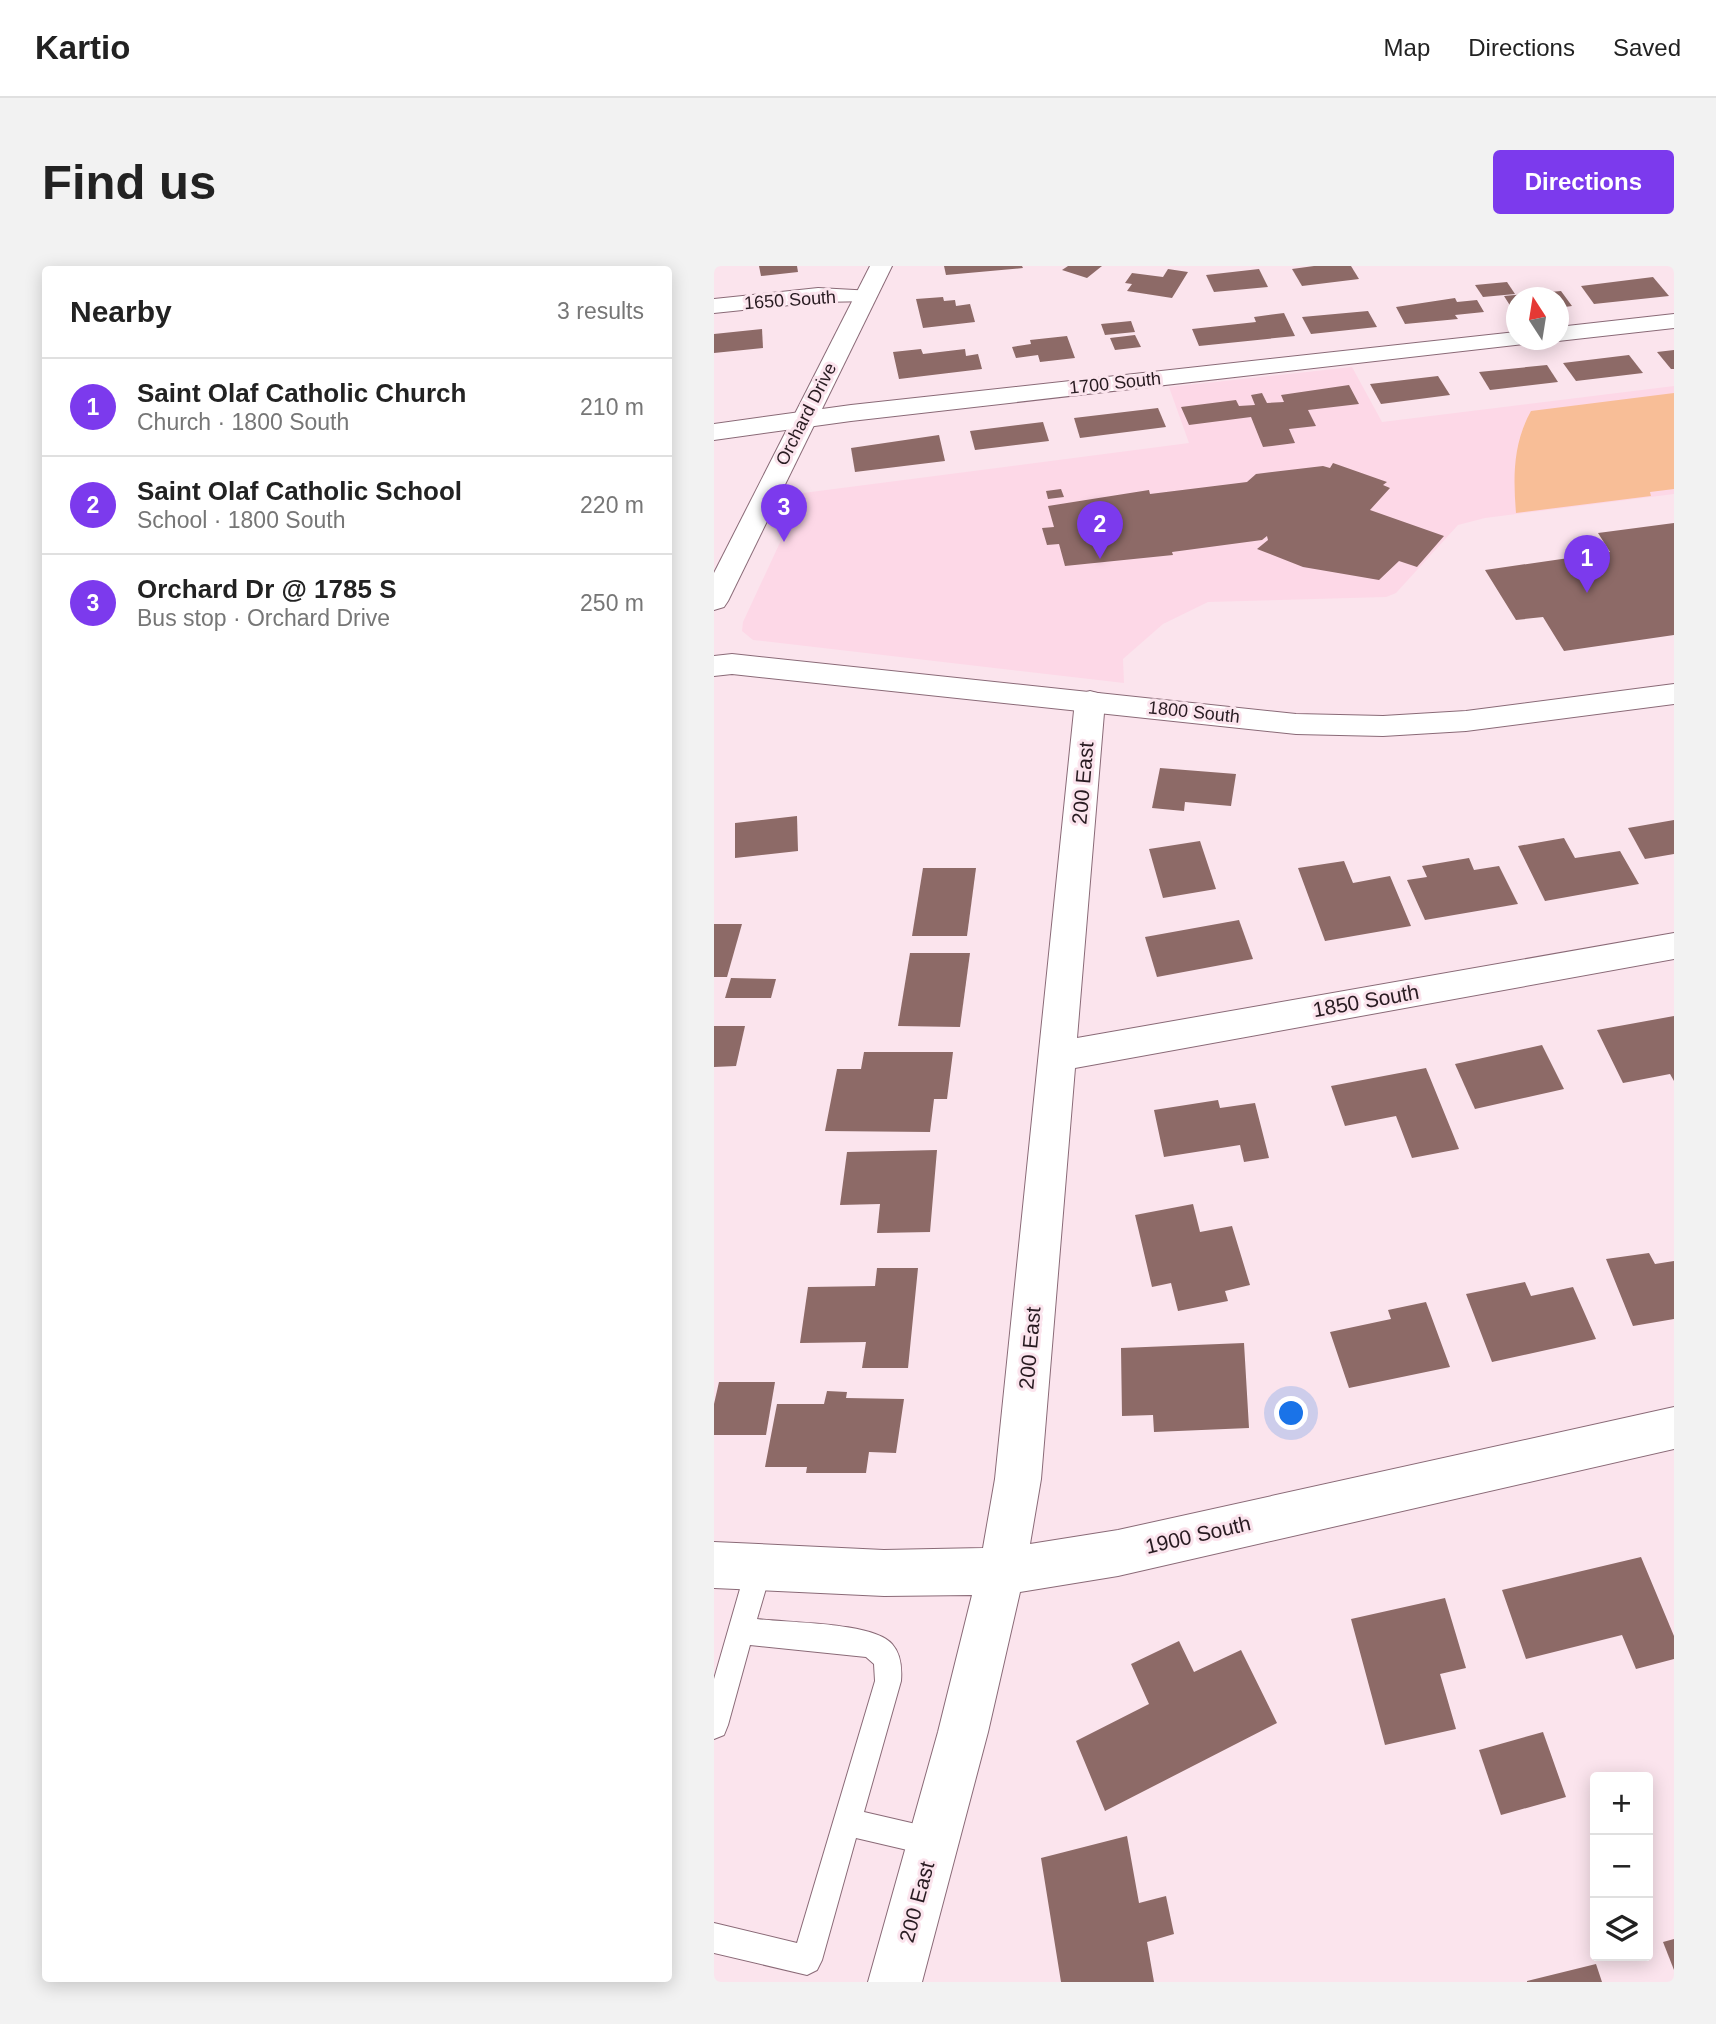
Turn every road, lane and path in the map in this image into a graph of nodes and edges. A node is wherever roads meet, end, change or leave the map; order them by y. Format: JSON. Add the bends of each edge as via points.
{"nodes":[{"id":1,"x":881,"y":266,"type":"edge"},
{"id":2,"x":865,"y":296,"type":"junction"},
{"id":3,"x":714,"y":306,"type":"edge"},
{"id":4,"x":1674,"y":321,"type":"edge"},
{"id":5,"x":1569,"y":333,"type":"edge"},
{"id":6,"x":1506,"y":340,"type":"edge"},
{"id":7,"x":803,"y":421,"type":"junction"},
{"id":8,"x":714,"y":432,"type":"edge"},
{"id":9,"x":714,"y":601,"type":"edge"},
{"id":10,"x":714,"y":666,"type":"edge"},
{"id":11,"x":1674,"y":694,"type":"edge"},
{"id":12,"x":1090,"y":701,"type":"junction"},
{"id":13,"x":1674,"y":947,"type":"edge"},
{"id":14,"x":1057,"y":1056,"type":"junction"},
{"id":15,"x":1674,"y":1428,"type":"edge"},
{"id":16,"x":714,"y":1565,"type":"edge"},
{"id":17,"x":759,"y":1567,"type":"junction"},
{"id":18,"x":1004,"y":1571,"type":"junction"},
{"id":19,"x":742,"y":1631,"type":"junction"},
{"id":20,"x":714,"y":1725,"type":"edge"},
{"id":21,"x":847,"y":1822,"type":"junction"},
{"id":22,"x":933,"y":1842,"type":"junction"},
{"id":23,"x":714,"y":1938,"type":"edge"},
{"id":24,"x":895,"y":1982,"type":"edge"}],
"edges":[{"from":1,"to":2,"type":"street","name":"Orchard Drive"},
{"from":2,"to":3,"type":"street","name":"1650 South"},
{"from":2,"to":7,"type":"street","name":"Orchard Drive"},
{"from":4,"to":5,"type":"street"},
{"from":6,"to":7,"type":"street","name":"1700 South"},
{"from":7,"to":8,"type":"street","name":"1700 South"},
{"from":7,"to":9,"type":"street","name":"Orchard Drive"},
{"from":10,"to":12,"type":"street","name":"1800 South","via":[[732,664]]},
{"from":11,"to":12,"type":"street","name":"1800 South","via":[[1506,717],[1383,726],[1296,724]]},
{"from":12,"to":14,"type":"street","name":"200 East"},
{"from":13,"to":14,"type":"street","name":"1850 South"},
{"from":14,"to":18,"type":"street","name":"200 East","via":[[1018,1479]]},
{"from":15,"to":18,"type":"street","name":"1900 South","via":[[1118,1553]]},
{"from":16,"to":17,"type":"street","name":"1900 South"},
{"from":17,"to":18,"type":"street","name":"1900 South","via":[[884,1573]]},
{"from":17,"to":19,"type":"lane"},
{"from":18,"to":22,"type":"street","name":"200 East"},
{"from":19,"to":20,"type":"lane"},
{"from":19,"to":21,"type":"lane","via":[[869,1644],[882,1650],[889,1662],[888,1681]]},
{"from":21,"to":22,"type":"lane"},
{"from":21,"to":23,"type":"lane","via":[[807,1960]]},
{"from":22,"to":24,"type":"street","name":"200 East"}]}
